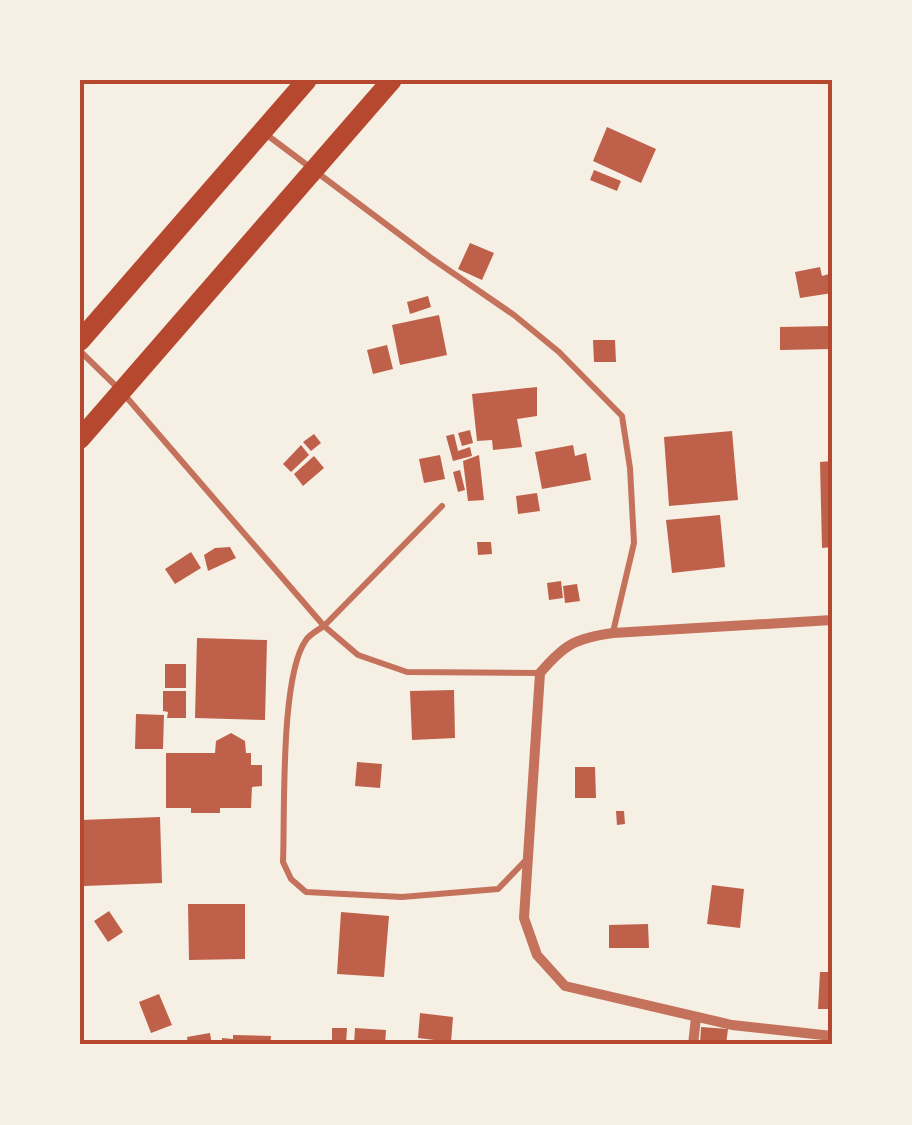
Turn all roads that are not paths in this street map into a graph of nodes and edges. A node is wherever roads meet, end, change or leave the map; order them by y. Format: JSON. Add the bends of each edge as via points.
{"nodes":[{"id":1,"x":306,"y":80,"type":"edge"},
{"id":2,"x":392,"y":80,"type":"edge"},
{"id":3,"x":262,"y":132,"type":"junction"},
{"id":4,"x":314,"y":170,"type":"junction"},
{"id":5,"x":80,"y":342,"type":"edge"},
{"id":6,"x":80,"y":351,"type":"edge"},
{"id":7,"x":122,"y":392,"type":"junction"},
{"id":8,"x":80,"y":440,"type":"edge"},
{"id":9,"x":442,"y":506,"type":"dead end"},
{"id":10,"x":832,"y":620,"type":"edge"},
{"id":11,"x":324,"y":626,"type":"junction"},
{"id":12,"x":612,"y":633,"type":"junction"},
{"id":13,"x":540,"y":673,"type":"junction"},
{"id":14,"x":529,"y":856,"type":"junction"},
{"id":15,"x":696,"y":1017,"type":"junction"},
{"id":16,"x":832,"y":1036,"type":"edge"},
{"id":17,"x":693,"y":1045,"type":"edge"}],
"edges":[{"from":1,"to":3,"type":"highway"},
{"from":2,"to":4,"type":"highway"},
{"from":3,"to":4,"type":"lane"},
{"from":3,"to":5,"type":"highway"},
{"from":4,"to":7,"type":"highway"},
{"from":4,"to":12,"type":"lane","via":[[514,315],[622,416],[634,543]]},
{"from":6,"to":7,"type":"lane"},
{"from":7,"to":8,"type":"highway"},
{"from":7,"to":11,"type":"lane"},
{"from":9,"to":11,"type":"lane"},
{"from":10,"to":12,"type":"street"},
{"from":11,"to":13,"type":"lane","via":[[358,655],[407,672]]},
{"from":11,"to":14,"type":"lane","via":[[307,638],[289,698],[283,862],[291,878],[306,892],[402,897],[498,890]]},
{"from":12,"to":13,"type":"street","via":[[561,649]]},
{"from":13,"to":14,"type":"street"},
{"from":14,"to":15,"type":"street","via":[[524,918],[537,955],[565,986]]},
{"from":15,"to":16,"type":"street"},
{"from":15,"to":17,"type":"street"}]}
